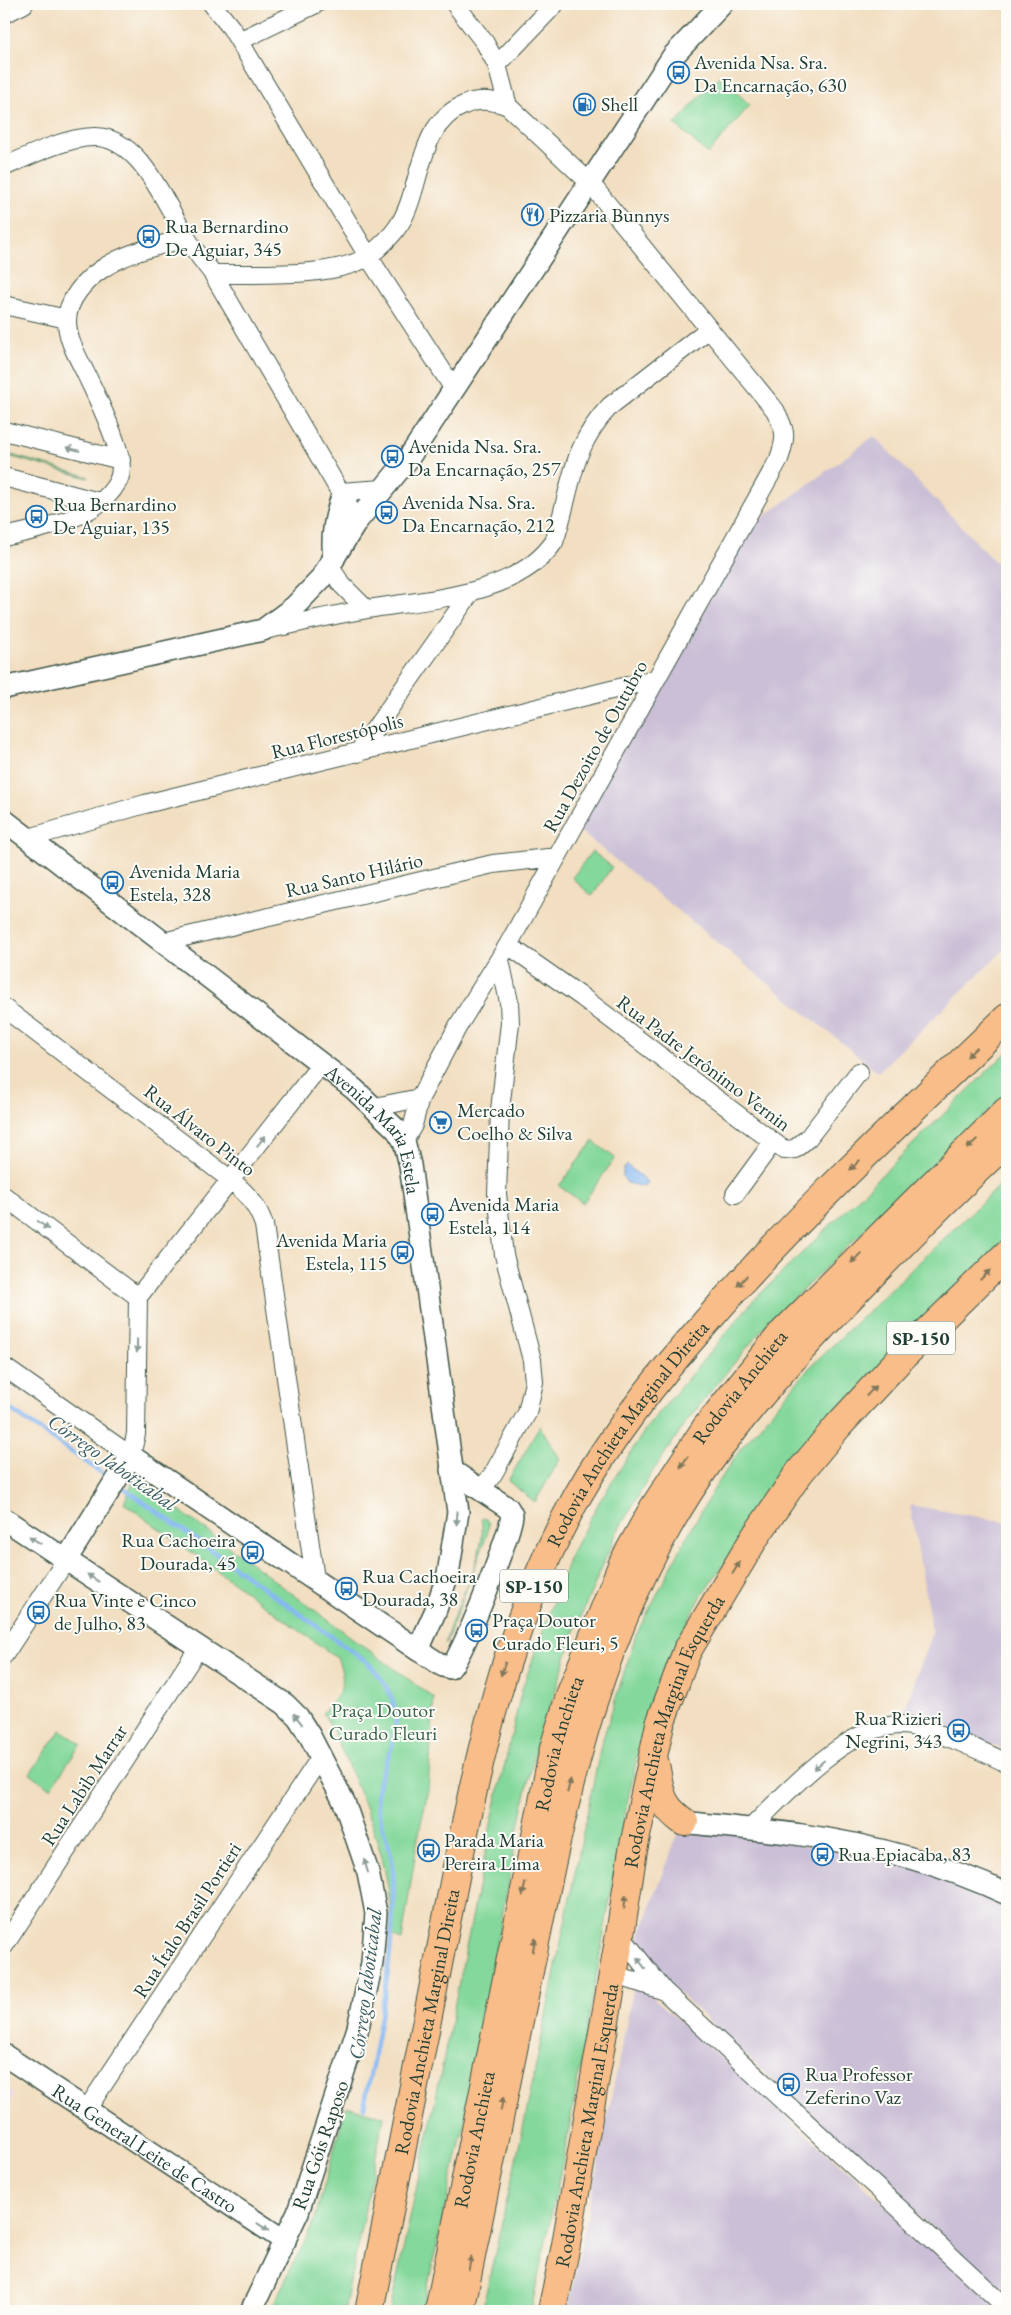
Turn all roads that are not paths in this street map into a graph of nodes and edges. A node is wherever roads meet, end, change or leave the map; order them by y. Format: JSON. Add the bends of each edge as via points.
{"nodes":[{"id":1,"x":24,"y":4,"type":"edge"},
{"id":2,"x":212,"y":4,"type":"edge"},
{"id":3,"x":316,"y":4,"type":"edge"},
{"id":4,"x":455,"y":4,"type":"edge"},
{"id":5,"x":555,"y":4,"type":"edge"},
{"id":6,"x":722,"y":4,"type":"edge"},
{"id":7,"x":4,"y":14,"type":"edge"},
{"id":8,"x":240,"y":41,"type":"junction"},
{"id":9,"x":497,"y":65,"type":"junction"},
{"id":10,"x":508,"y":106,"type":"junction"},
{"id":11,"x":4,"y":168,"type":"edge"},
{"id":12,"x":591,"y":184,"type":"junction"},
{"id":13,"x":187,"y":238,"type":"junction"},
{"id":14,"x":368,"y":256,"type":"junction"},
{"id":15,"x":213,"y":274,"type":"junction"},
{"id":16,"x":4,"y":305,"type":"edge"},
{"id":17,"x":67,"y":319,"type":"junction"},
{"id":18,"x":709,"y":328,"type":"junction"},
{"id":19,"x":454,"y":389,"type":"junction"},
{"id":20,"x":4,"y":431,"type":"edge"},
{"id":21,"x":121,"y":460,"type":"junction"},
{"id":22,"x":4,"y":477,"type":"edge"},
{"id":23,"x":383,"y":489,"type":"junction"},
{"id":24,"x":341,"y":494,"type":"junction"},
{"id":25,"x":99,"y":502,"type":"junction"},
{"id":26,"x":357,"y":521,"type":"junction"},
{"id":27,"x":4,"y":537,"type":"edge"},
{"id":28,"x":332,"y":563,"type":"junction"},
{"id":29,"x":471,"y":592,"type":"junction"},
{"id":30,"x":366,"y":610,"type":"junction"},
{"id":31,"x":263,"y":630,"type":"junction"},
{"id":32,"x":656,"y":679,"type":"junction"},
{"id":33,"x":4,"y":688,"type":"edge"},
{"id":34,"x":358,"y":753,"type":"junction"},
{"id":35,"x":4,"y":820,"type":"edge"},
{"id":36,"x":29,"y":838,"type":"junction"},
{"id":37,"x":557,"y":857,"type":"junction"},
{"id":38,"x":163,"y":942,"type":"junction"},
{"id":39,"x":504,"y":953,"type":"junction"},
{"id":40,"x":4,"y":1008,"type":"edge"},
{"id":41,"x":1007,"y":1018,"type":"edge"},
{"id":42,"x":322,"y":1063,"type":"junction"},
{"id":43,"x":858,"y":1072,"type":"dead end"},
{"id":44,"x":420,"y":1098,"type":"junction"},
{"id":45,"x":375,"y":1107,"type":"junction"},
{"id":46,"x":1007,"y":1111,"type":"edge"},
{"id":47,"x":404,"y":1141,"type":"junction"},
{"id":48,"x":1007,"y":1141,"type":"edge"},
{"id":49,"x":773,"y":1142,"type":"junction"},
{"id":50,"x":231,"y":1180,"type":"junction"},
{"id":51,"x":735,"y":1194,"type":"dead end"},
{"id":52,"x":4,"y":1196,"type":"edge"},
{"id":53,"x":1007,"y":1254,"type":"edge"},
{"id":54,"x":138,"y":1297,"type":"junction"},
{"id":55,"x":4,"y":1367,"type":"edge"},
{"id":56,"x":126,"y":1464,"type":"junction"},
{"id":57,"x":451,"y":1470,"type":"junction"},
{"id":58,"x":481,"y":1490,"type":"junction"},
{"id":59,"x":4,"y":1519,"type":"edge"},
{"id":60,"x":66,"y":1560,"type":"junction"},
{"id":61,"x":315,"y":1579,"type":"junction"},
{"id":62,"x":199,"y":1647,"type":"junction"},
{"id":63,"x":418,"y":1650,"type":"junction"},
{"id":64,"x":4,"y":1654,"type":"edge"},
{"id":65,"x":322,"y":1755,"type":"junction"},
{"id":66,"x":654,"y":1757,"type":"junction"},
{"id":67,"x":1007,"y":1763,"type":"edge"},
{"id":68,"x":684,"y":1822,"type":"junction"},
{"id":69,"x":751,"y":1828,"type":"junction"},
{"id":70,"x":633,"y":1850,"type":"junction"},
{"id":71,"x":1007,"y":1894,"type":"edge"},
{"id":72,"x":620,"y":1935,"type":"junction"},
{"id":73,"x":4,"y":1946,"type":"edge"},
{"id":74,"x":613,"y":1974,"type":"junction"},
{"id":75,"x":663,"y":1990,"type":"junction"},
{"id":76,"x":4,"y":2055,"type":"edge"},
{"id":77,"x":87,"y":2109,"type":"junction"},
{"id":78,"x":285,"y":2241,"type":"junction"},
{"id":79,"x":999,"y":2293,"type":"edge"},
{"id":80,"x":1007,"y":2308,"type":"edge"},
{"id":81,"x":251,"y":2311,"type":"edge"},
{"id":82,"x":369,"y":2311,"type":"edge"},
{"id":83,"x":439,"y":2311,"type":"edge"},
{"id":84,"x":460,"y":2311,"type":"edge"},
{"id":85,"x":552,"y":2311,"type":"edge"}],
"edges":[{"from":1,"to":7,"type":"street"},
{"from":2,"to":8,"type":"street"},
{"from":3,"to":8,"type":"street"},
{"from":4,"to":9,"type":"street","via":[[485,43]]},
{"from":5,"to":9,"type":"street"},
{"from":6,"to":12,"type":"street","via":[[673,56]]},
{"from":8,"to":14,"type":"street"},
{"from":9,"to":10,"type":"street"},
{"from":10,"to":12,"type":"street","name":"Rua Dezoito de Outubro"},
{"from":10,"to":14,"type":"street","via":[[495,101],[472,101],[450,112],[440,122],[428,143],[400,224]]},
{"from":11,"to":13,"type":"street","via":[[69,141],[95,136],[112,141],[127,149],[142,164]]},
{"from":12,"to":18,"type":"street","name":"Rua Dezoito de Outubro"},
{"from":12,"to":19,"type":"street"},
{"from":13,"to":15,"type":"street"},
{"from":13,"to":17,"type":"street","via":[[120,258],[102,269],[80,289]]},
{"from":14,"to":15,"type":"street","via":[[330,269]]},
{"from":14,"to":19,"type":"street"},
{"from":15,"to":24,"type":"street"},
{"from":16,"to":17,"type":"street"},
{"from":17,"to":21,"type":"street","via":[[71,343],[106,418]]},
{"from":18,"to":29,"type":"street","via":[[610,406],[596,421],[573,466],[560,524],[547,552],[515,575]]},
{"from":18,"to":32,"type":"street","name":"Rua Dezoito de Outubro","via":[[775,410],[785,430],[785,442],[779,459]]},
{"from":19,"to":23,"type":"street","via":[[408,459]]},
{"from":21,"to":20,"type":"street","one_way":true},
{"from":21,"to":25,"type":"street","via":[[118,483]]},
{"from":22,"to":25,"type":"street"},
{"from":23,"to":24,"type":"street"},
{"from":23,"to":26,"type":"street"},
{"from":24,"to":26,"type":"street"},
{"from":24,"to":28,"type":"street","via":[[334,521]]},
{"from":25,"to":27,"type":"street","via":[[61,523]]},
{"from":26,"to":28,"type":"street"},
{"from":28,"to":30,"type":"street","via":[[342,585]]},
{"from":28,"to":31,"type":"street","via":[[294,607]]},
{"from":29,"to":30,"type":"street"},
{"from":29,"to":34,"type":"street"},
{"from":30,"to":31,"type":"street"},
{"from":31,"to":33,"type":"street"},
{"from":32,"to":34,"type":"street","name":"Rua Florestópolis"},
{"from":32,"to":37,"type":"street","name":"Rua Dezoito de Outubro"},
{"from":34,"to":36,"type":"street","name":"Rua Florestópolis","via":[[146,804]]},
{"from":35,"to":36,"type":"street","name":"Avenida Maria Estela"},
{"from":36,"to":38,"type":"street","name":"Avenida Maria Estela"},
{"from":37,"to":38,"type":"street","name":"Rua Santo Hilário","via":[[493,864]]},
{"from":37,"to":39,"type":"street","name":"Rua Dezoito de Outubro"},
{"from":38,"to":42,"type":"street","name":"Avenida Maria Estela"},
{"from":39,"to":44,"type":"street","name":"Rua Dezoito de Outubro","via":[[458,1026]]},
{"from":39,"to":49,"type":"street","name":"Rua Padre Jerônimo Vernin","via":[[582,997]]},
{"from":39,"to":58,"type":"street","via":[[510,1023],[500,1110],[497,1194],[504,1256],[532,1360],[534,1382],[527,1413]]},
{"from":40,"to":50,"type":"street","name":"Rua Álvaro Pinto"},
{"from":41,"to":82,"type":"highway","name":"Rodovia Anchieta Marginal Direita","number":"SP-150","one_way":true,"via":[[796,1222],[676,1356],[616,1435],[550,1549],[513,1637],[493,1702],[463,1833]]},
{"from":42,"to":45,"type":"street","name":"Avenida Maria Estela"},
{"from":50,"to":42,"type":"street","one_way":true},
{"from":43,"to":49,"type":"street","name":"Rua Padre Jerônimo Vernin","via":[[808,1138],[795,1149],[784,1150]]},
{"from":44,"to":45,"type":"street"},
{"from":44,"to":47,"type":"street","name":"Rua Dezoito de Outubro","via":[[413,1125]]},
{"from":45,"to":47,"type":"street","name":"Avenida Maria Estela"},
{"from":46,"to":83,"type":"highway","name":"Rodovia Anchieta","one_way":true,"via":[[781,1335],[706,1428],[653,1509],[622,1564],[570,1693],[554,1748]]},
{"from":47,"to":57,"type":"street","name":"Avenida Maria Estela","via":[[410,1165]]},
{"from":84,"to":48,"type":"highway","name":"Rodovia Anchieta","one_way":true,"via":[[556,1841],[582,1734],[628,1605],[669,1525],[720,1446],[769,1384],[941,1203]]},
{"from":49,"to":51,"type":"street"},
{"from":50,"to":54,"type":"street"},
{"from":50,"to":61,"type":"street","name":"Rua Álvaro Pinto","via":[[250,1196],[264,1225]]},
{"from":52,"to":54,"type":"street","one_way":true},
{"from":66,"to":53,"type":"highway","name":"Rodovia Anchieta Marginal Esquerda","number":"SP-150","one_way":true,"via":[[660,1724],[687,1651],[755,1537],[794,1481],[838,1426]]},
{"from":54,"to":56,"type":"street","one_way":true,"via":[[136,1434]]},
{"from":55,"to":56,"type":"street"},
{"from":56,"to":60,"type":"street"},
{"from":56,"to":61,"type":"street"},
{"from":57,"to":58,"type":"street"},
{"from":57,"to":63,"type":"street","name":"Avenida Maria Estela","one_way":true,"via":[[458,1512],[455,1543],[435,1612]]},
{"from":58,"to":63,"type":"street","via":[[508,1508],[512,1515],[480,1605],[456,1663],[450,1668]]},
{"from":60,"to":59,"type":"street","name":"Rua Góis Raposo","one_way":true},
{"from":62,"to":60,"type":"street","name":"Rua Góis Raposo","one_way":true},
{"from":60,"to":64,"type":"street"},
{"from":61,"to":63,"type":"street"},
{"from":65,"to":62,"type":"street","name":"Rua Góis Raposo","one_way":true,"via":[[298,1717],[285,1704]]},
{"from":62,"to":73,"type":"street","name":"Rua Labib Marrar"},
{"from":65,"to":77,"type":"street","name":"Rua Ítalo Brasil Portieri"},
{"from":78,"to":65,"type":"street","name":"Rua Góis Raposo","one_way":true,"via":[[307,2188],[358,2028],[372,1963],[376,1913],[357,1836]]},
{"from":66,"to":68,"type":"highway","via":[[664,1803],[668,1811]]},
{"from":66,"to":70,"type":"highway","name":"Rodovia Anchieta Marginal Esquerda","number":"SP-150"},
{"from":67,"to":69,"type":"street","one_way":true,"via":[[910,1726],[883,1727],[857,1737],[828,1757]]},
{"from":68,"to":69,"type":"street"},
{"from":68,"to":70,"type":"highway","via":[[657,1832]]},
{"from":69,"to":71,"type":"street","via":[[804,1835],[917,1861],[956,1872]]},
{"from":72,"to":70,"type":"highway","name":"Rodovia Anchieta Marginal Esquerda","number":"SP-150","one_way":true},
{"from":72,"to":74,"type":"highway","name":"Rodovia Anchieta Marginal Esquerda","number":"SP-150"},
{"from":75,"to":72,"type":"street","one_way":true},
{"from":74,"to":75,"type":"street"},
{"from":74,"to":85,"type":"highway","name":"Rodovia Anchieta Marginal Esquerda","number":"SP-150"},
{"from":75,"to":79,"type":"street"},
{"from":76,"to":77,"type":"street","name":"Rua General Leite de Castro"},
{"from":77,"to":78,"type":"street","name":"Rua General Leite de Castro","one_way":true},
{"from":78,"to":81,"type":"street","name":"Rua Góis Raposo"},
{"from":79,"to":80,"type":"street"}]}
